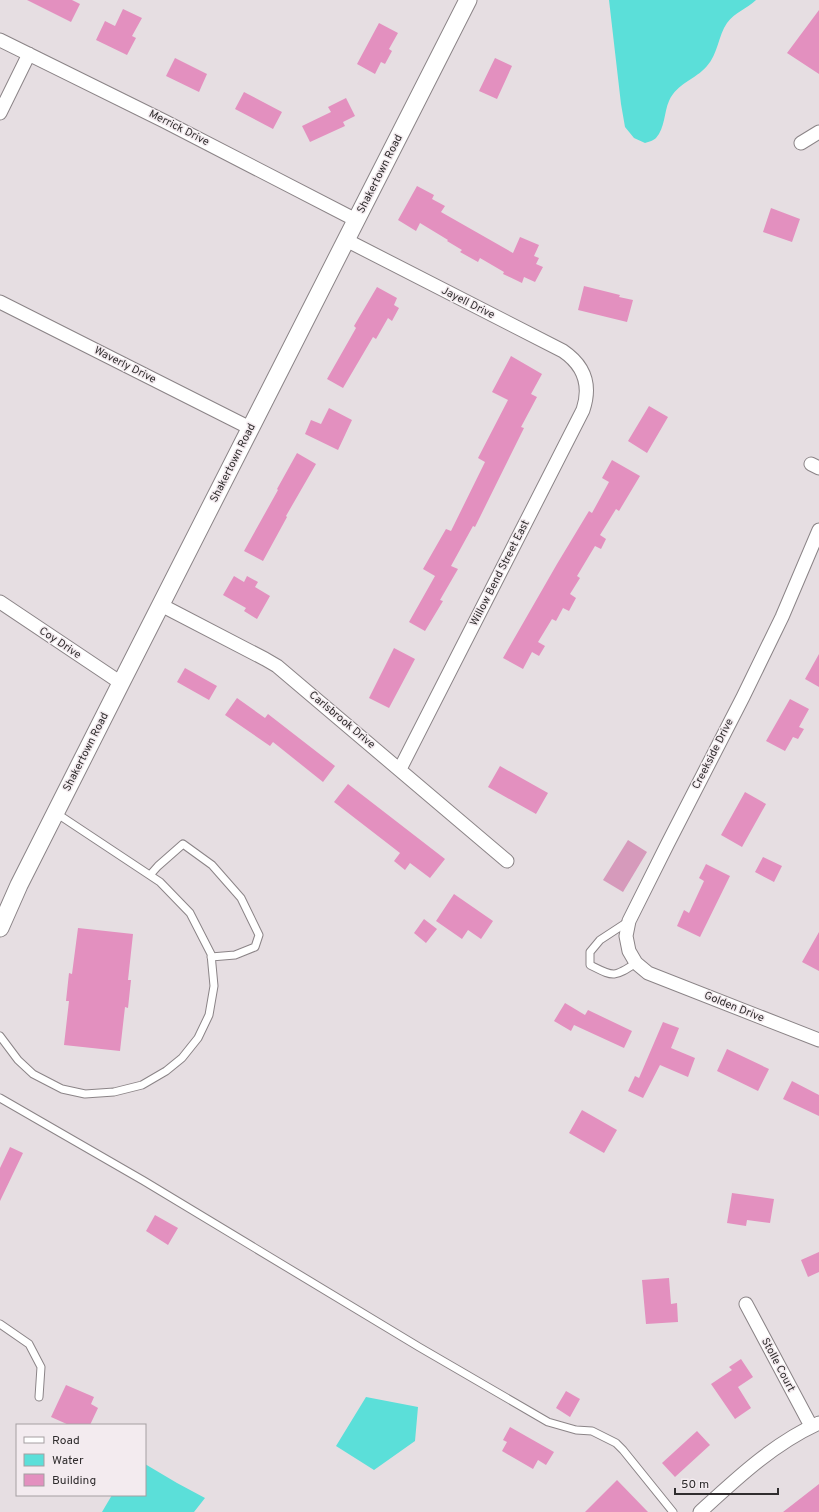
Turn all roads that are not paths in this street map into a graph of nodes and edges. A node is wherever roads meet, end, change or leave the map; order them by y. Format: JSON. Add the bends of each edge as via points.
{"nodes":[{"id":1,"x":468,"y":0,"type":"edge"},
{"id":2,"x":0,"y":40,"type":"edge"},
{"id":3,"x":29,"y":54,"type":"junction"},
{"id":4,"x":0,"y":113,"type":"edge"},
{"id":5,"x":819,"y":132,"type":"edge"},
{"id":6,"x":801,"y":144,"type":"dead end"},
{"id":7,"x":356,"y":220,"type":"junction"},
{"id":8,"x":346,"y":240,"type":"junction"},
{"id":9,"x":0,"y":302,"type":"edge"},
{"id":10,"x":584,"y":374,"type":"joint"},
{"id":11,"x":250,"y":428,"type":"junction"},
{"id":12,"x":819,"y":530,"type":"edge"},
{"id":13,"x":0,"y":602,"type":"edge"},
{"id":14,"x":161,"y":605,"type":"junction"},
{"id":15,"x":121,"y":683,"type":"junction"},
{"id":16,"x":400,"y":769,"type":"junction"},
{"id":17,"x":56,"y":813,"type":"junction"},
{"id":18,"x":507,"y":861,"type":"dead end"},
{"id":19,"x":150,"y":875,"type":"junction"},
{"id":20,"x":629,"y":921,"type":"junction"},
{"id":21,"x":0,"y":928,"type":"edge"},
{"id":22,"x":211,"y":958,"type":"junction"},
{"id":23,"x":636,"y":963,"type":"junction"},
{"id":24,"x":648,"y":973,"type":"joint"},
{"id":25,"x":0,"y":1036,"type":"edge"},
{"id":26,"x":819,"y":1040,"type":"edge"},
{"id":27,"x":0,"y":1098,"type":"edge"},
{"id":28,"x":746,"y":1304,"type":"dead end"},
{"id":29,"x":0,"y":1324,"type":"edge"},
{"id":30,"x":38,"y":1397,"type":"dead end"},
{"id":31,"x":815,"y":1424,"type":"edge"},
{"id":32,"x":673,"y":1512,"type":"edge"},
{"id":33,"x":700,"y":1512,"type":"edge"}],
"edges":[{"from":1,"to":7,"type":"street","name":"Shakertown Road"},
{"from":2,"to":3,"type":"street","name":"Merrick Drive"},
{"from":3,"to":4,"type":"street"},
{"from":3,"to":7,"type":"street","name":"Merrick Drive"},
{"from":5,"to":6,"type":"street"},
{"from":7,"to":8,"type":"street","name":"Shakertown Road"},
{"from":8,"to":10,"type":"street","name":"Jayell Drive","via":[[563,351],[576,361]]},
{"from":8,"to":11,"type":"street","name":"Shakertown Road"},
{"from":9,"to":11,"type":"street","name":"Waverly Drive"},
{"from":10,"to":16,"type":"street","name":"Willow Bend Street East","via":[[587,392],[582,410]]},
{"from":11,"to":14,"type":"street","name":"Shakertown Road"},
{"from":12,"to":20,"type":"street","name":"Creekside Drive","via":[[782,617]]},
{"from":13,"to":15,"type":"street","name":"Coy Drive"},
{"from":14,"to":15,"type":"street","name":"Shakertown Road"},
{"from":14,"to":16,"type":"street","name":"Carlsbrook Drive","via":[[277,666]]},
{"from":15,"to":17,"type":"street","name":"Shakertown Road"},
{"from":16,"to":18,"type":"street","name":"Carlsbrook Drive"},
{"from":17,"to":19,"type":"lane"},
{"from":17,"to":21,"type":"street","name":"Shakertown Road"},
{"from":19,"to":22,"type":"lane","via":[[190,914]]},
{"from":19,"to":22,"type":"lane","via":[[183,844],[212,865],[241,898],[259,935],[255,947],[235,955]]},
{"from":20,"to":23,"type":"street","name":"Creekside Drive","via":[[627,944]]},
{"from":20,"to":23,"type":"lane","via":[[600,940],[590,952],[590,965],[609,974],[620,974]]},
{"from":22,"to":25,"type":"lane","via":[[214,986],[209,1015],[198,1038],[182,1058],[166,1071],[142,1084],[114,1092],[85,1094],[62,1089],[33,1074],[18,1060]]},
{"from":23,"to":24,"type":"street","name":"Creekside Drive"},
{"from":24,"to":26,"type":"street","name":"Golden Drive"},
{"from":27,"to":32,"type":"lane","via":[[548,1422],[576,1430],[592,1431],[616,1444]]},
{"from":28,"to":31,"type":"street","name":"Stolle Court"},
{"from":29,"to":30,"type":"lane","via":[[29,1344],[41,1368]]},
{"from":31,"to":33,"type":"street","via":[[768,1454]]}]}
